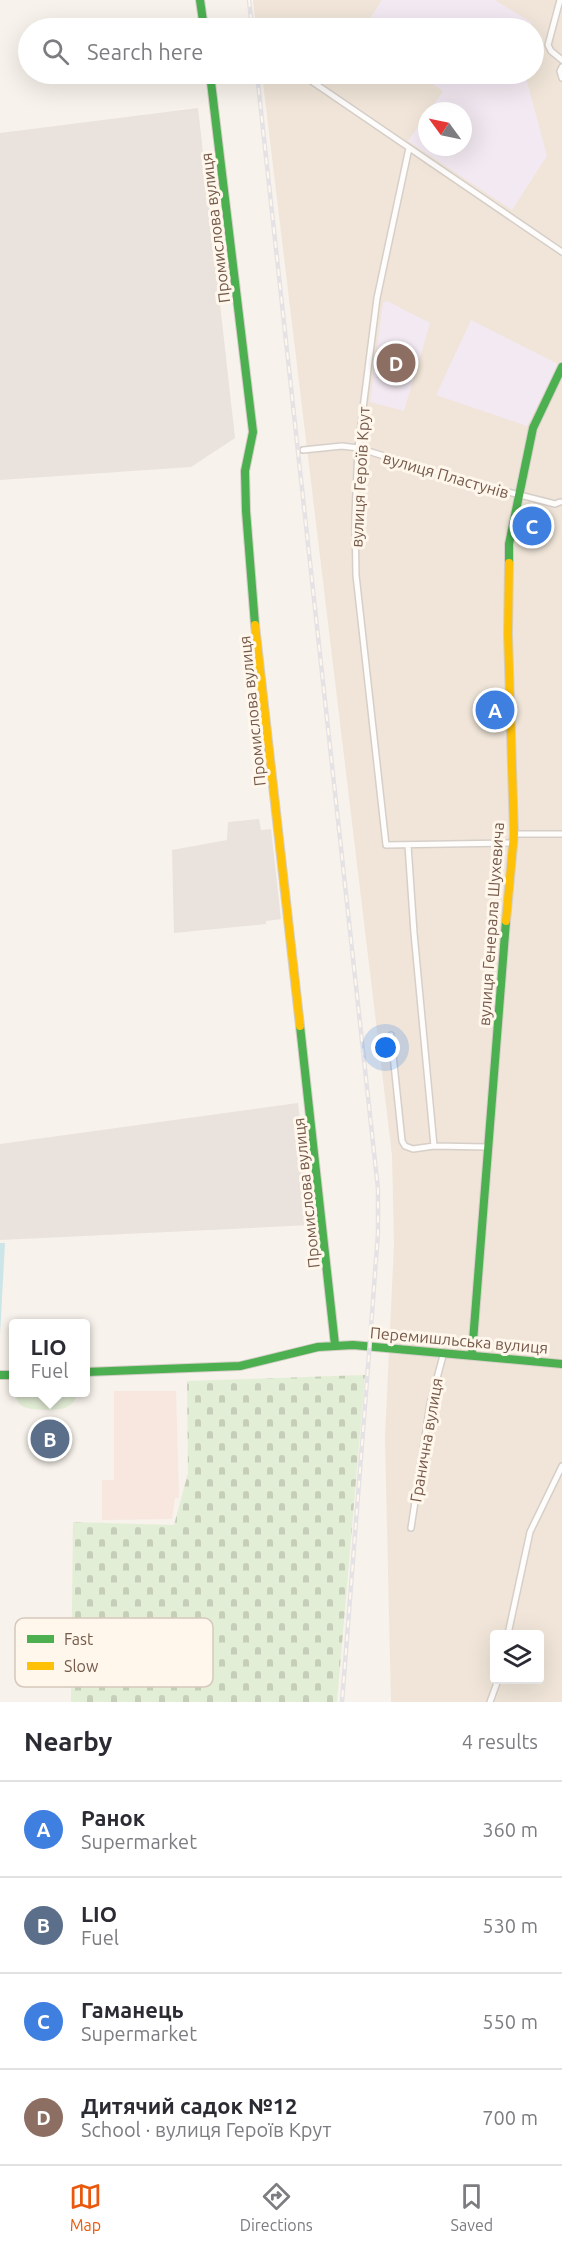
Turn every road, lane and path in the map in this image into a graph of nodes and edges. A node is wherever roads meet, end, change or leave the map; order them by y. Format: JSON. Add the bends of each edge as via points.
{"nodes":[{"id":1,"x":200,"y":0,"type":"edge"},
{"id":2,"x":560,"y":0,"type":"edge"},
{"id":3,"x":203,"y":18,"type":"edge"},
{"id":4,"x":562,"y":60,"type":"edge"},
{"id":5,"x":562,"y":67,"type":"edge"},
{"id":6,"x":562,"y":78,"type":"edge"},
{"id":7,"x":211,"y":84,"type":"edge"},
{"id":8,"x":316,"y":84,"type":"edge"},
{"id":9,"x":409,"y":148,"type":"junction"},
{"id":10,"x":562,"y":252,"type":"edge"},
{"id":11,"x":562,"y":367,"type":"edge"},
{"id":12,"x":358,"y":448,"type":"junction"},
{"id":13,"x":303,"y":450,"type":"dead end"},
{"id":14,"x":519,"y":495,"type":"junction"},
{"id":15,"x":560,"y":502,"type":"dead end"},
{"id":16,"x":514,"y":834,"type":"junction"},
{"id":17,"x":562,"y":834,"type":"edge"},
{"id":18,"x":513,"y":843,"type":"junction"},
{"id":19,"x":408,"y":845,"type":"junction"},
{"id":20,"x":391,"y":1035,"type":"dead end"},
{"id":21,"x":434,"y":1146,"type":"junction"},
{"id":22,"x":487,"y":1147,"type":"junction"},
{"id":23,"x":335,"y":1345,"type":"junction"},
{"id":24,"x":444,"y":1352,"type":"junction"},
{"id":25,"x":472,"y":1354,"type":"junction"},
{"id":26,"x":562,"y":1364,"type":"edge"},
{"id":27,"x":90,"y":1372,"type":"edge"},
{"id":28,"x":562,"y":1466,"type":"edge"},
{"id":29,"x":411,"y":1528,"type":"dead end"},
{"id":30,"x":508,"y":1630,"type":"edge"},
{"id":31,"x":497,"y":1684,"type":"edge"},
{"id":32,"x":490,"y":1702,"type":"edge"}],
"edges":[{"from":1,"to":3,"type":"street"},
{"from":2,"to":4,"type":"street","via":[[548,45]]},
{"from":5,"to":6,"type":"street"},
{"from":7,"to":23,"type":"street","name":"Промислова вулиця","via":[[253,432],[244,471],[254,615]]},
{"from":8,"to":9,"type":"street"},
{"from":9,"to":10,"type":"street"},
{"from":9,"to":12,"type":"street","name":"вулиця Героїв Крут","via":[[377,298]]},
{"from":11,"to":14,"type":"street","name":"вулиця Генерала Шухевича","via":[[533,428]]},
{"from":12,"to":13,"type":"street","name":"вулиця Пластунів"},
{"from":12,"to":14,"type":"street","name":"вулиця Пластунів"},
{"from":12,"to":19,"type":"street","name":"вулиця Героїв Крут","via":[[356,575],[386,845]]},
{"from":14,"to":15,"type":"street"},
{"from":14,"to":16,"type":"street","name":"вулиця Генерала Шухевича","via":[[508,556]]},
{"from":16,"to":17,"type":"street"},
{"from":16,"to":18,"type":"street","name":"вулиця Генерала Шухевича"},
{"from":18,"to":19,"type":"street"},
{"from":18,"to":22,"type":"street","name":"вулиця Генерала Шухевича"},
{"from":19,"to":21,"type":"street"},
{"from":20,"to":21,"type":"street","via":[[403,1144],[412,1149]]},
{"from":21,"to":22,"type":"street"},
{"from":22,"to":25,"type":"street","name":"вулиця Генерала Шухевича"},
{"from":23,"to":24,"type":"street","name":"Перемишльська вулиця"},
{"from":23,"to":27,"type":"street","name":"Перемишльська вулиця","via":[[240,1366]]},
{"from":24,"to":25,"type":"street","name":"Перемишльська вулиця"},
{"from":24,"to":29,"type":"street","name":"Гранична вулиця","via":[[430,1404]]},
{"from":25,"to":26,"type":"street","name":"Перемишльська вулиця"},
{"from":28,"to":30,"type":"street","via":[[530,1532]]},
{"from":31,"to":32,"type":"street"}]}
